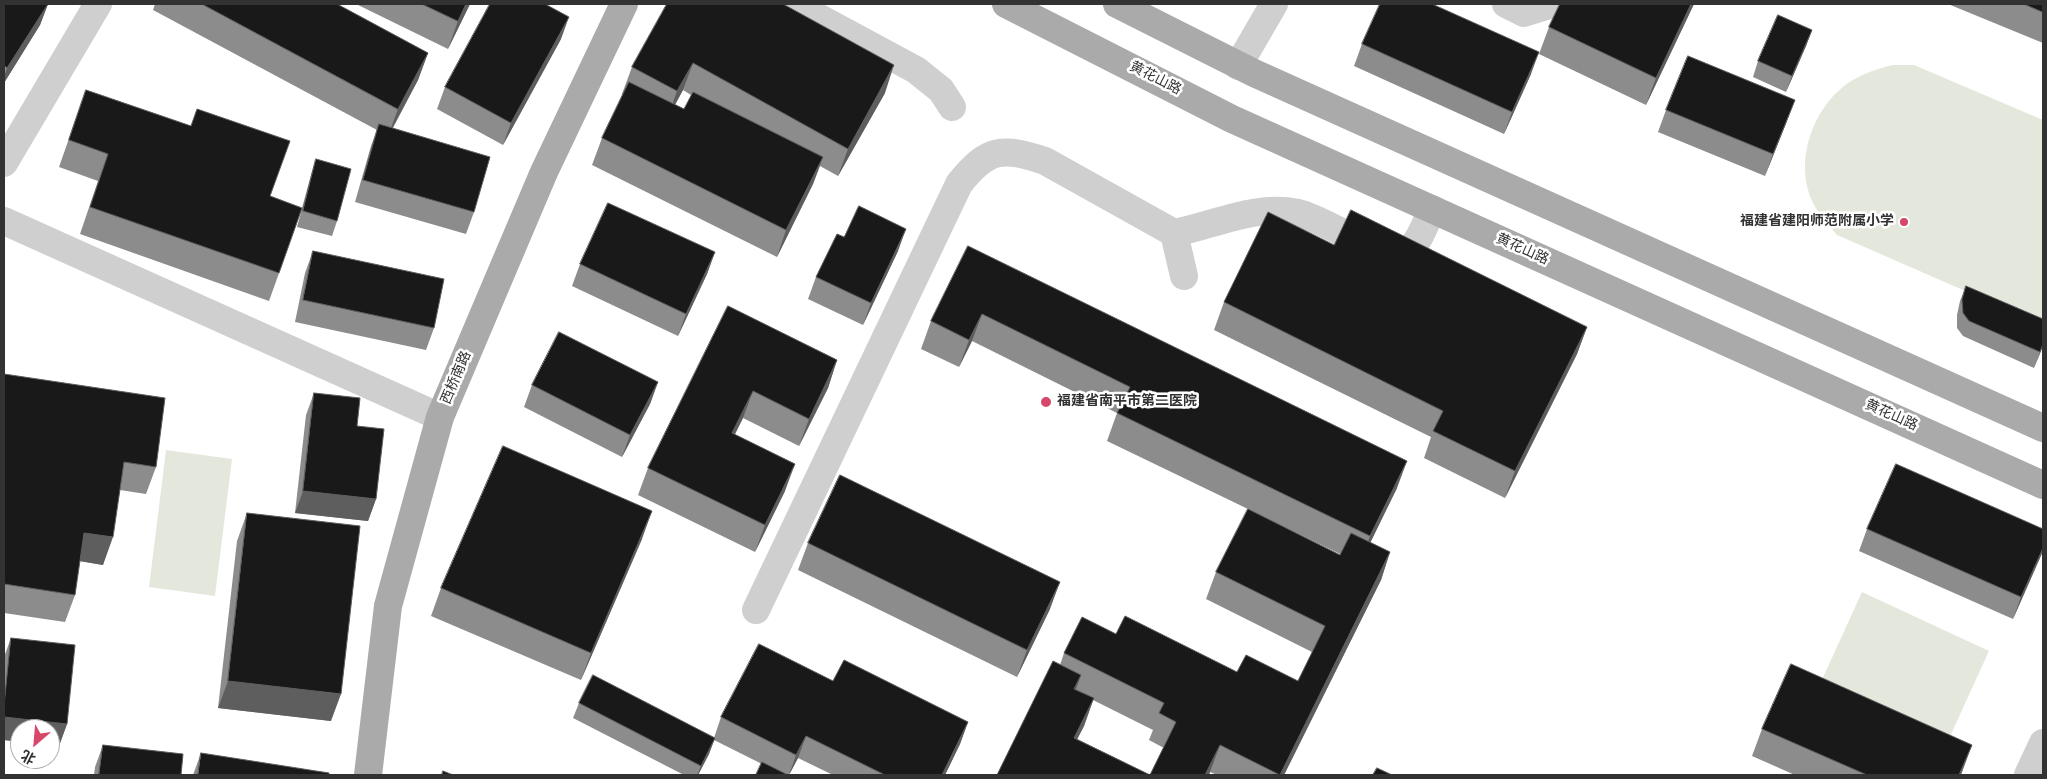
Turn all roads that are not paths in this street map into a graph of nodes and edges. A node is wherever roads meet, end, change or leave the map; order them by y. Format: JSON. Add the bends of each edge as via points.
{"nodes":[{"id":1,"x":98,"y":4,"type":"edge"},
{"id":2,"x":624,"y":4,"type":"edge"},
{"id":3,"x":797,"y":4,"type":"edge"},
{"id":4,"x":1006,"y":4,"type":"edge"},
{"id":5,"x":1117,"y":4,"type":"edge"},
{"id":6,"x":1274,"y":4,"type":"edge"},
{"id":7,"x":1506,"y":4,"type":"edge"},
{"id":8,"x":1553,"y":4,"type":"edge"},
{"id":9,"x":1238,"y":66,"type":"junction"},
{"id":10,"x":952,"y":107,"type":"dead end"},
{"id":11,"x":4,"y":163,"type":"edge"},
{"id":12,"x":1432,"y":209,"type":"junction"},
{"id":13,"x":4,"y":221,"type":"edge"},
{"id":14,"x":1174,"y":233,"type":"junction"},
{"id":15,"x":1184,"y":276,"type":"dead end"},
{"id":16,"x":440,"y":417,"type":"junction"},
{"id":17,"x":2043,"y":428,"type":"edge"},
{"id":18,"x":2043,"y":485,"type":"edge"},
{"id":19,"x":756,"y":610,"type":"dead end"},
{"id":20,"x":2043,"y":743,"type":"edge"},
{"id":21,"x":368,"y":775,"type":"edge"},
{"id":22,"x":2028,"y":775,"type":"edge"}],
"edges":[{"from":1,"to":11,"type":"street"},
{"from":2,"to":16,"type":"main road","name":"西桥南路","via":[[544,172]]},
{"from":3,"to":10,"type":"street","via":[[916,70],[941,90]]},
{"from":4,"to":12,"type":"main road","name":"黄花山路","via":[[1232,119]]},
{"from":5,"to":9,"type":"main road"},
{"from":6,"to":9,"type":"street"},
{"from":7,"to":8,"type":"street","via":[[1524,12]]},
{"from":9,"to":17,"type":"main road"},
{"from":12,"to":14,"type":"street","via":[[1413,246],[1401,254],[1386,253],[1315,219],[1281,211],[1242,214]]},
{"from":12,"to":18,"type":"main road","name":"黄花山路"},
{"from":13,"to":16,"type":"street"},
{"from":14,"to":15,"type":"street"},
{"from":14,"to":19,"type":"street","via":[[1045,162],[1024,154],[992,154],[969,171],[954,193]]},
{"from":16,"to":21,"type":"main road","name":"西桥南路","via":[[388,606]]},
{"from":20,"to":22,"type":"street"}]}
